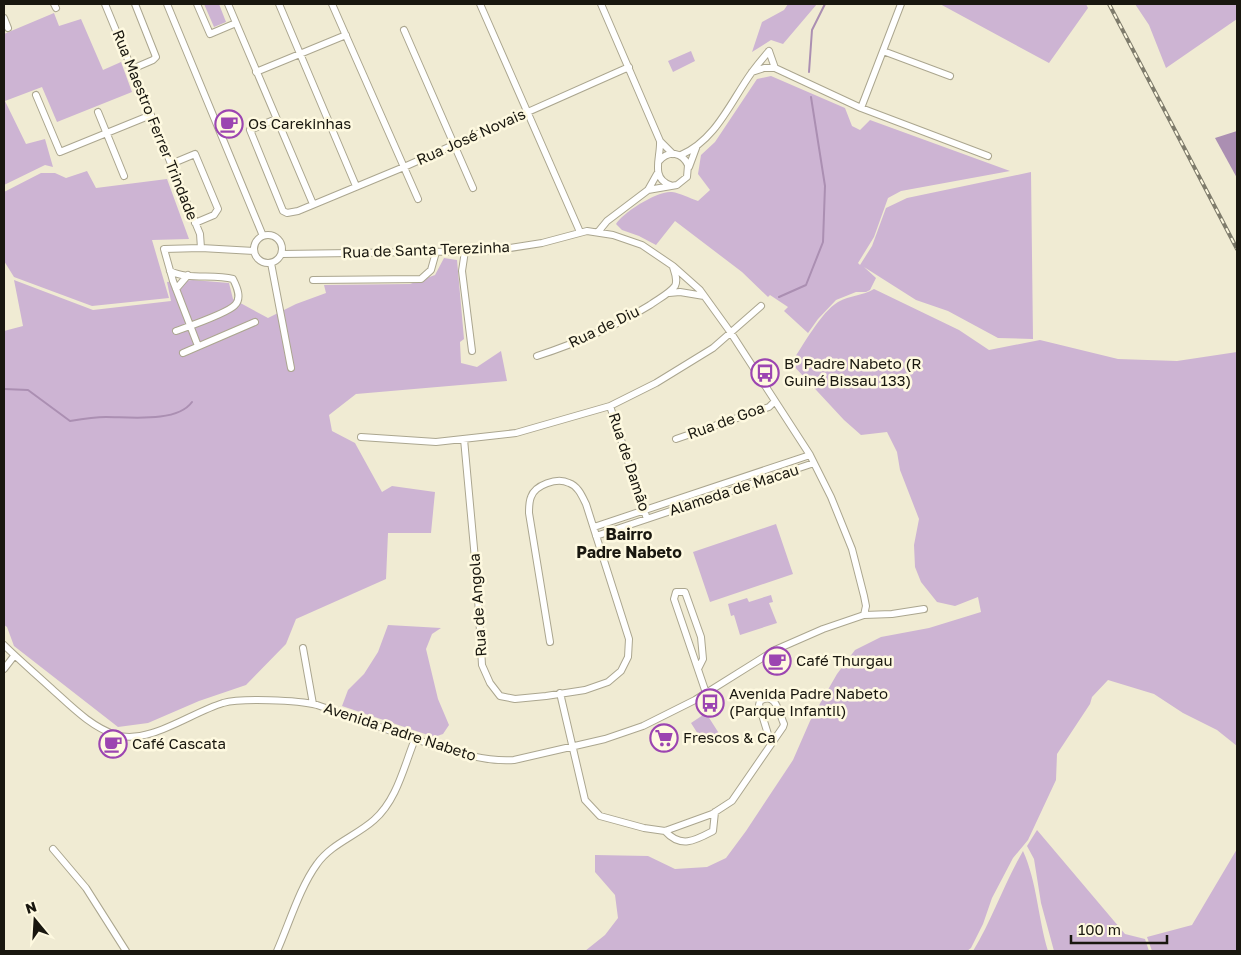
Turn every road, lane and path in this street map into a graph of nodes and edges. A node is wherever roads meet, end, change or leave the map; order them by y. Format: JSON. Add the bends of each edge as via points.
{"nodes":[{"id":1,"x":105,"y":4,"type":"edge"},
{"id":2,"x":135,"y":4,"type":"edge"},
{"id":3,"x":167,"y":4,"type":"edge"},
{"id":4,"x":197,"y":4,"type":"edge"},
{"id":5,"x":228,"y":4,"type":"edge"},
{"id":6,"x":279,"y":4,"type":"edge"},
{"id":7,"x":332,"y":4,"type":"edge"},
{"id":8,"x":480,"y":4,"type":"edge"},
{"id":9,"x":601,"y":4,"type":"edge"},
{"id":10,"x":901,"y":4,"type":"edge"},
{"id":11,"x":4,"y":18,"type":"edge"},
{"id":12,"x":236,"y":23,"type":"junction"},
{"id":13,"x":8,"y":28,"type":"dead end"},
{"id":14,"x":404,"y":30,"type":"dead end"},
{"id":15,"x":346,"y":35,"type":"junction"},
{"id":16,"x":883,"y":50,"type":"junction"},
{"id":17,"x":300,"y":54,"type":"junction"},
{"id":18,"x":629,"y":67,"type":"junction"},
{"id":19,"x":775,"y":68,"type":"junction"},
{"id":20,"x":132,"y":69,"type":"junction"},
{"id":21,"x":256,"y":72,"type":"junction"},
{"id":22,"x":752,"y":72,"type":"junction"},
{"id":23,"x":950,"y":76,"type":"dead end"},
{"id":24,"x":36,"y":94,"type":"dead end"},
{"id":25,"x":861,"y":108,"type":"junction"},
{"id":26,"x":528,"y":111,"type":"junction"},
{"id":27,"x":98,"y":112,"type":"dead end"},
{"id":28,"x":151,"y":115,"type":"junction"},
{"id":29,"x":276,"y":118,"type":"junction"},
{"id":30,"x":106,"y":133,"type":"junction"},
{"id":31,"x":660,"y":141,"type":"junction"},
{"id":32,"x":454,"y":145,"type":"junction"},
{"id":33,"x":696,"y":148,"type":"junction"},
{"id":34,"x":673,"y":154,"type":"junction"},
{"id":35,"x":681,"y":155,"type":"junction"},
{"id":36,"x":988,"y":156,"type":"dead end"},
{"id":37,"x":659,"y":162,"type":"junction"},
{"id":38,"x":171,"y":164,"type":"junction"},
{"id":39,"x":404,"y":167,"type":"junction"},
{"id":40,"x":689,"y":168,"type":"junction"},
{"id":41,"x":658,"y":174,"type":"junction"},
{"id":42,"x":124,"y":176,"type":"dead end"},
{"id":43,"x":671,"y":185,"type":"junction"},
{"id":44,"x":356,"y":186,"type":"junction"},
{"id":45,"x":473,"y":188,"type":"dead end"},
{"id":46,"x":648,"y":190,"type":"junction"},
{"id":47,"x":418,"y":200,"type":"dead end"},
{"id":48,"x":313,"y":204,"type":"junction"},
{"id":49,"x":195,"y":223,"type":"junction"},
{"id":50,"x":580,"y":232,"type":"junction"},
{"id":51,"x":598,"y":232,"type":"junction"},
{"id":52,"x":263,"y":236,"type":"junction"},
{"id":53,"x":201,"y":248,"type":"junction"},
{"id":54,"x":254,"y":251,"type":"junction"},
{"id":55,"x":464,"y":251,"type":"junction"},
{"id":56,"x":436,"y":252,"type":"junction"},
{"id":57,"x":282,"y":254,"type":"junction"},
{"id":58,"x":271,"y":263,"type":"junction"},
{"id":59,"x":673,"y":266,"type":"junction"},
{"id":60,"x":170,"y":271,"type":"junction"},
{"id":61,"x":188,"y":275,"type":"junction"},
{"id":62,"x":313,"y":280,"type":"dead end"},
{"id":63,"x":176,"y":289,"type":"junction"},
{"id":64,"x":669,"y":293,"type":"junction"},
{"id":65,"x":705,"y":296,"type":"junction"},
{"id":66,"x":761,"y":306,"type":"dead end"},
{"id":67,"x":254,"y":322,"type":"dead end"},
{"id":68,"x":190,"y":326,"type":"junction"},
{"id":69,"x":176,"y":331,"type":"dead end"},
{"id":70,"x":731,"y":333,"type":"junction"},
{"id":71,"x":198,"y":346,"type":"junction"},
{"id":72,"x":472,"y":351,"type":"dead end"},
{"id":73,"x":183,"y":353,"type":"dead end"},
{"id":74,"x":537,"y":356,"type":"dead end"},
{"id":75,"x":291,"y":368,"type":"dead end"},
{"id":76,"x":776,"y":401,"type":"junction"},
{"id":77,"x":610,"y":406,"type":"junction"},
{"id":78,"x":361,"y":437,"type":"dead end"},
{"id":79,"x":676,"y":438,"type":"dead end"},
{"id":80,"x":464,"y":439,"type":"junction"},
{"id":81,"x":810,"y":455,"type":"junction"},
{"id":82,"x":814,"y":464,"type":"junction"},
{"id":83,"x":645,"y":510,"type":"junction"},
{"id":84,"x":647,"y":519,"type":"junction"},
{"id":85,"x":594,"y":528,"type":"junction"},
{"id":86,"x":596,"y":536,"type":"junction"},
{"id":87,"x":924,"y":609,"type":"dead end"},
{"id":88,"x":864,"y":615,"type":"junction"},
{"id":89,"x":550,"y":642,"type":"dead end"},
{"id":90,"x":4,"y":645,"type":"edge"},
{"id":91,"x":303,"y":648,"type":"dead end"},
{"id":92,"x":14,"y":656,"type":"junction"},
{"id":93,"x":4,"y":669,"type":"edge"},
{"id":94,"x":698,"y":669,"type":"junction"},
{"id":95,"x":560,"y":694,"type":"junction"},
{"id":96,"x":706,"y":694,"type":"junction"},
{"id":97,"x":312,"y":704,"type":"junction"},
{"id":98,"x":415,"y":739,"type":"junction"},
{"id":99,"x":771,"y":744,"type":"junction"},
{"id":100,"x":571,"y":746,"type":"junction"},
{"id":101,"x":714,"y":812,"type":"junction"},
{"id":102,"x":665,"y":831,"type":"junction"},
{"id":103,"x":53,"y":849,"type":"dead end"},
{"id":104,"x":126,"y":951,"type":"edge"},
{"id":105,"x":277,"y":951,"type":"edge"}],
"edges":[{"from":1,"to":20,"type":"street","name":"Rua Maestro Ferrer Trindade"},
{"from":2,"to":20,"type":"street","via":[[156,56]]},
{"from":3,"to":52,"type":"street"},
{"from":4,"to":12,"type":"street","via":[[210,34]]},
{"from":5,"to":12,"type":"street"},
{"from":6,"to":17,"type":"street"},
{"from":7,"to":15,"type":"street"},
{"from":8,"to":26,"type":"street"},
{"from":9,"to":18,"type":"street"},
{"from":10,"to":16,"type":"street"},
{"from":11,"to":13,"type":"street"},
{"from":12,"to":21,"type":"street"},
{"from":14,"to":32,"type":"street"},
{"from":15,"to":17,"type":"street"},
{"from":15,"to":39,"type":"street"},
{"from":16,"to":23,"type":"street"},
{"from":16,"to":25,"type":"street"},
{"from":17,"to":21,"type":"street"},
{"from":17,"to":44,"type":"street"},
{"from":18,"to":26,"type":"street","name":"Rua José Novais"},
{"from":18,"to":31,"type":"street"},
{"from":19,"to":22,"type":"street"},
{"from":19,"to":22,"type":"street","via":[[769,50]]},
{"from":19,"to":25,"type":"street"},
{"from":20,"to":28,"type":"street","name":"Rua Maestro Ferrer Trindade"},
{"from":21,"to":29,"type":"street"},
{"from":22,"to":33,"type":"street","via":[[730,107]]},
{"from":24,"to":30,"type":"street","via":[[60,152]]},
{"from":25,"to":36,"type":"street"},
{"from":26,"to":32,"type":"street","name":"Rua José Novais"},
{"from":26,"to":50,"type":"street"},
{"from":27,"to":30,"type":"street"},
{"from":28,"to":30,"type":"street"},
{"from":28,"to":38,"type":"street","name":"Rua Maestro Ferrer Trindade"},
{"from":29,"to":48,"type":"street"},
{"from":29,"to":48,"type":"street","name":"Rua José Novais","via":[[250,130],[283,211],[287,214]]},
{"from":30,"to":42,"type":"street"},
{"from":31,"to":34,"type":"street"},
{"from":31,"to":37,"type":"street"},
{"from":32,"to":39,"type":"street","name":"Rua José Novais"},
{"from":32,"to":45,"type":"street"},
{"from":33,"to":35,"type":"street"},
{"from":33,"to":40,"type":"street"},
{"from":34,"to":35,"type":"street"},
{"from":34,"to":37,"type":"street"},
{"from":35,"to":40,"type":"street"},
{"from":37,"to":41,"type":"street"},
{"from":38,"to":49,"type":"street","name":"Rua Maestro Ferrer Trindade"},
{"from":38,"to":49,"type":"street","via":[[195,154],[218,209],[214,215]]},
{"from":39,"to":44,"type":"street","name":"Rua José Novais"},
{"from":39,"to":47,"type":"street"},
{"from":40,"to":43,"type":"street","via":[[683,182]]},
{"from":41,"to":43,"type":"street","via":[[660,179]]},
{"from":41,"to":46,"type":"street"},
{"from":43,"to":46,"type":"street"},
{"from":44,"to":48,"type":"street","name":"Rua José Novais"},
{"from":46,"to":51,"type":"street","via":[[607,221]]},
{"from":49,"to":53,"type":"street","name":"Rua Maestro Ferrer Trindade"},
{"from":50,"to":51,"type":"street","name":"Rua de Santa Terezinha"},
{"from":50,"to":55,"type":"street","name":"Rua de Santa Terezinha","via":[[542,243]]},
{"from":51,"to":59,"type":"street","name":"Rua de Santa Terezinha","via":[[642,245]]},
{"from":52,"to":54,"type":"street","via":[[257,240]]},
{"from":52,"to":57,"type":"street","via":[[277,238]]},
{"from":53,"to":54,"type":"street"},
{"from":53,"to":60,"type":"street","via":[[164,248]]},
{"from":54,"to":58,"type":"street","via":[[259,260]]},
{"from":55,"to":56,"type":"street","name":"Rua de Santa Terezinha"},
{"from":55,"to":72,"type":"street","via":[[462,271]]},
{"from":56,"to":57,"type":"street","name":"Rua de Santa Terezinha"},
{"from":56,"to":62,"type":"street","via":[[431,270],[421,279]]},
{"from":57,"to":58,"type":"street"},
{"from":58,"to":75,"type":"street"},
{"from":59,"to":64,"type":"street","via":[[676,284]]},
{"from":59,"to":65,"type":"street","name":"Rua de Santa Terezinha"},
{"from":60,"to":61,"type":"street"},
{"from":60,"to":63,"type":"street"},
{"from":61,"to":63,"type":"street"},
{"from":61,"to":68,"type":"street","via":[[233,279],[239,297],[235,305]]},
{"from":63,"to":68,"type":"street"},
{"from":64,"to":65,"type":"street"},
{"from":64,"to":74,"type":"street","name":"Rua de Diu","via":[[624,321]]},
{"from":65,"to":70,"type":"street","name":"Rua de Santa Terezinha"},
{"from":66,"to":70,"type":"street"},
{"from":67,"to":71,"type":"street"},
{"from":68,"to":69,"type":"street"},
{"from":68,"to":71,"type":"street"},
{"from":70,"to":76,"type":"street","name":"Rua de Santa Terezinha"},
{"from":70,"to":77,"type":"street","via":[[656,383]]},
{"from":71,"to":73,"type":"street"},
{"from":76,"to":79,"type":"street","name":"Rua de Goa","via":[[769,407]]},
{"from":76,"to":81,"type":"street","name":"Rua de Santa Terezinha"},
{"from":77,"to":80,"type":"street","via":[[516,433]]},
{"from":77,"to":83,"type":"street","name":"Rua de Damão"},
{"from":78,"to":80,"type":"street","via":[[436,442]]},
{"from":80,"to":95,"type":"street","name":"Rua de Angola","via":[[482,665],[490,684],[500,696],[515,699]]},
{"from":81,"to":82,"type":"street","name":"Rua de Santa Terezinha"},
{"from":81,"to":83,"type":"street","name":"Alameda de Macau"},
{"from":82,"to":84,"type":"street","name":"Alameda de Macau"},
{"from":82,"to":88,"type":"street","name":"Rua de Santa Terezinha","via":[[852,548],[866,606]]},
{"from":83,"to":84,"type":"street","name":"Rua de Damão"},
{"from":83,"to":85,"type":"street","name":"Alameda de Macau"},
{"from":84,"to":86,"type":"street","name":"Alameda de Macau"},
{"from":85,"to":86,"type":"street","name":"Rua de Angola"},
{"from":85,"to":89,"type":"street","name":"Rua de Angola","via":[[579,491],[569,482],[546,484],[531,496],[529,513]]},
{"from":86,"to":95,"type":"street","name":"Rua de Angola","via":[[628,639],[628,657],[621,671],[608,682]]},
{"from":87,"to":88,"type":"street","name":"Avenida Padre Nabeto"},
{"from":88,"to":96,"type":"street","name":"Avenida Padre Nabeto","via":[[791,642]]},
{"from":90,"to":92,"type":"street","name":"Avenida Padre Nabeto"},
{"from":91,"to":97,"type":"street"},
{"from":92,"to":93,"type":"street"},
{"from":92,"to":97,"type":"street","name":"Avenida Padre Nabeto","via":[[86,718],[110,733],[123,736],[150,734],[233,701]]},
{"from":94,"to":94,"type":"street","via":[[703,659],[701,637],[685,592],[676,592],[674,598]]},
{"from":94,"to":96,"type":"street"},
{"from":95,"to":100,"type":"street"},
{"from":96,"to":100,"type":"street","name":"Avenida Padre Nabeto","via":[[642,726]]},
{"from":97,"to":98,"type":"street","name":"Avenida Padre Nabeto"},
{"from":98,"to":100,"type":"street","name":"Avenida Padre Nabeto","via":[[502,761]]},
{"from":98,"to":105,"type":"street","via":[[394,793],[383,811],[330,850],[317,864]]},
{"from":99,"to":99,"type":"street","via":[[759,706],[760,701],[766,698],[775,702],[784,724]]},
{"from":99,"to":101,"type":"street","via":[[732,801]]},
{"from":100,"to":102,"type":"street","via":[[585,800],[600,816]]},
{"from":101,"to":102,"type":"street"},
{"from":101,"to":102,"type":"street","via":[[713,831],[694,841],[680,840]]},
{"from":103,"to":104,"type":"street","via":[[86,888]]}]}
